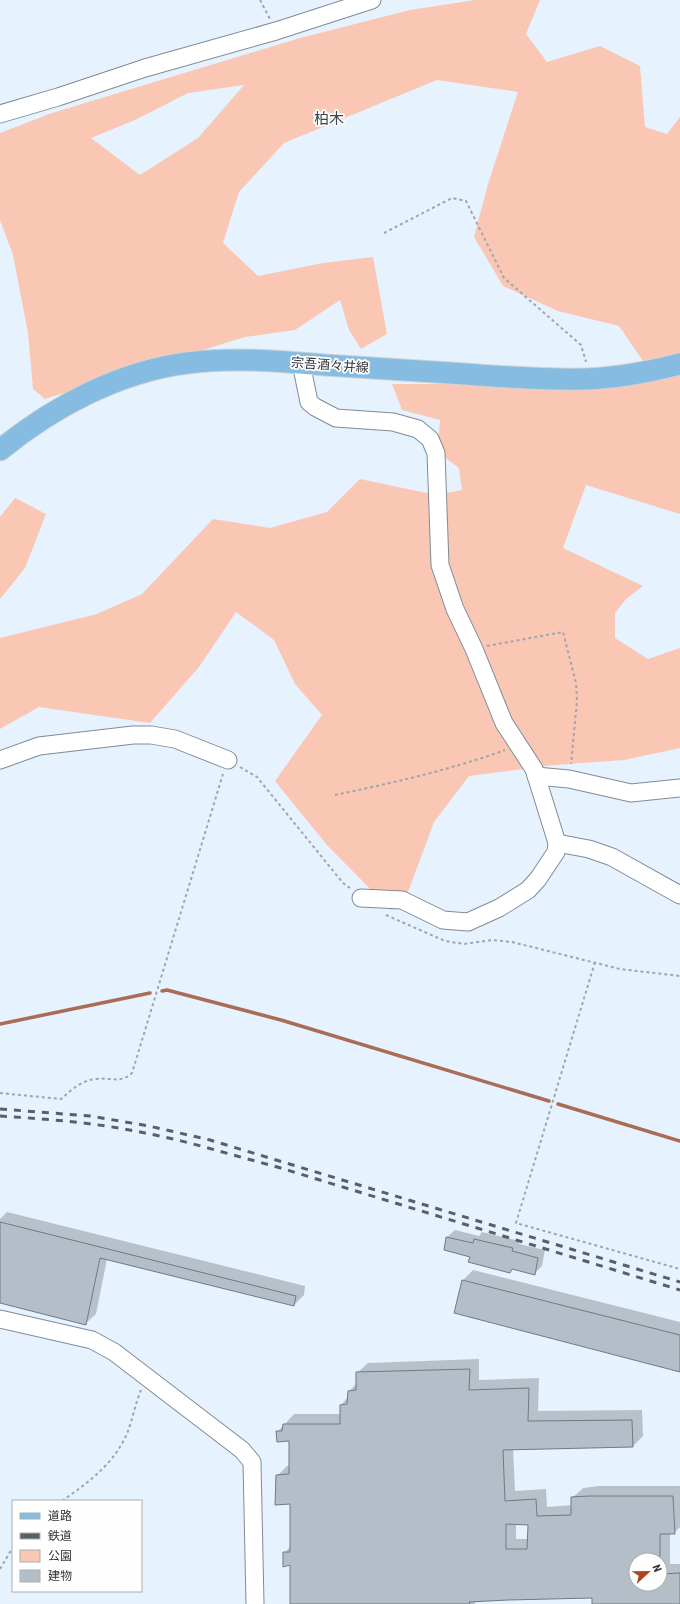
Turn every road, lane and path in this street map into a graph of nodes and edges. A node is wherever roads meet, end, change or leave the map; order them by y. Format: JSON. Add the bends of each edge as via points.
{"nodes":[{"id":1,"x":260,"y":0,"type":"edge"},
{"id":2,"x":372,"y":0,"type":"edge"},
{"id":3,"x":276,"y":31,"type":"junction"},
{"id":4,"x":0,"y":114,"type":"edge"},
{"id":5,"x":384,"y":233,"type":"dead end"},
{"id":6,"x":301,"y":363,"type":"junction"},
{"id":7,"x":680,"y":364,"type":"edge"},
{"id":8,"x":591,"y":379,"type":"junction"},
{"id":9,"x":0,"y":450,"type":"edge"},
{"id":10,"x":474,"y":649,"type":"junction"},
{"id":11,"x":519,"y":745,"type":"junction"},
{"id":12,"x":0,"y":760,"type":"edge"},
{"id":13,"x":228,"y":760,"type":"junction"},
{"id":14,"x":536,"y":776,"type":"junction"},
{"id":15,"x":569,"y":779,"type":"junction"},
{"id":16,"x":680,"y":788,"type":"edge"},
{"id":17,"x":335,"y":796,"type":"dead end"},
{"id":18,"x":557,"y":843,"type":"junction"},
{"id":19,"x":680,"y":895,"type":"edge"},
{"id":20,"x":361,"y":898,"type":"joint"},
{"id":21,"x":381,"y":912,"type":"dead end"},
{"id":22,"x":595,"y":962,"type":"junction"},
{"id":23,"x":680,"y":976,"type":"edge"},
{"id":24,"x":0,"y":1094,"type":"edge"},
{"id":25,"x":680,"y":1269,"type":"edge"},
{"id":26,"x":0,"y":1319,"type":"edge"},
{"id":27,"x":146,"y":1377,"type":"junction"},
{"id":28,"x":64,"y":1500,"type":"edge"},
{"id":29,"x":12,"y":1549,"type":"edge"},
{"id":30,"x":0,"y":1569,"type":"edge"},
{"id":31,"x":255,"y":1604,"type":"edge"}],
"edges":[{"from":1,"to":3,"type":"path"},
{"from":2,"to":3,"type":"street"},
{"from":3,"to":4,"type":"street","via":[[145,68]]},
{"from":5,"to":8,"type":"path","via":[[452,198],[466,200],[504,278],[581,345]]},
{"from":6,"to":8,"type":"main road","name":"宗吾酒々井線","via":[[496,376]]},
{"from":6,"to":9,"type":"main road","name":"宗吾酒々井線","via":[[213,360],[153,370],[114,382],[84,396],[41,420]]},
{"from":6,"to":10,"type":"street","via":[[309,402],[315,407],[336,418],[393,422],[418,429],[430,439],[436,453],[440,565],[455,609]]},
{"from":7,"to":8,"type":"main road","name":"宗吾酒々井線","via":[[645,373]]},
{"from":10,"to":11,"type":"street","via":[[504,723]]},
{"from":10,"to":15,"type":"path","via":[[563,632],[576,683],[577,701]]},
{"from":11,"to":14,"type":"street"},
{"from":11,"to":17,"type":"path","via":[[479,760]]},
{"from":12,"to":13,"type":"street","via":[[39,746],[151,735],[175,739]]},
{"from":13,"to":20,"type":"path","via":[[257,777],[343,882]]},
{"from":13,"to":24,"type":"path","via":[[132,1073],[120,1080],[96,1078],[74,1087],[61,1099]]},
{"from":14,"to":15,"type":"street"},
{"from":14,"to":18,"type":"street"},
{"from":15,"to":16,"type":"street","via":[[631,793]]},
{"from":18,"to":19,"type":"street","via":[[612,856]]},
{"from":18,"to":20,"type":"street","via":[[556,852],[528,890],[499,908],[468,922],[443,920],[402,900]]},
{"from":21,"to":22,"type":"path","via":[[444,941],[464,944],[492,940],[512,942]]},
{"from":22,"to":23,"type":"path"},
{"from":22,"to":25,"type":"path","via":[[516,1223]]},
{"from":26,"to":27,"type":"street","via":[[92,1340],[114,1352]]},
{"from":27,"to":28,"type":"path","via":[[124,1440],[110,1462]]},
{"from":27,"to":31,"type":"street","via":[[242,1450],[252,1462]]},
{"from":29,"to":30,"type":"path"}]}
